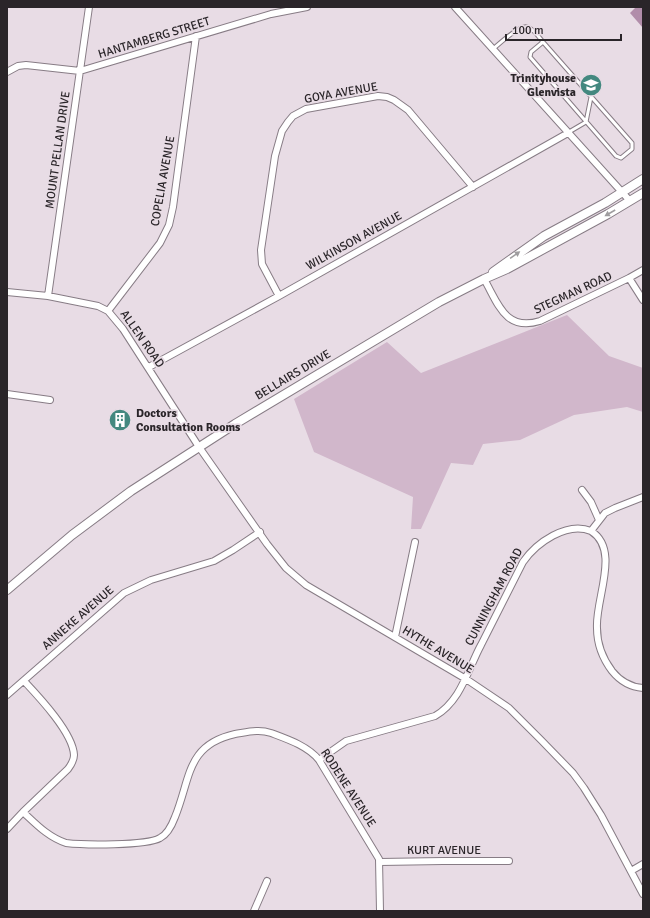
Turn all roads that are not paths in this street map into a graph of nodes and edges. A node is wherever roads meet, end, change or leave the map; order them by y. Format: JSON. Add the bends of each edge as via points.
{"nodes":[{"id":1,"x":89,"y":7,"type":"edge"},
{"id":2,"x":307,"y":7,"type":"edge"},
{"id":3,"x":455,"y":7,"type":"edge"},
{"id":4,"x":196,"y":36,"type":"junction"},
{"id":5,"x":543,"y":42,"type":"junction"},
{"id":6,"x":493,"y":50,"type":"junction"},
{"id":7,"x":80,"y":71,"type":"junction"},
{"id":8,"x":7,"y":72,"type":"edge"},
{"id":9,"x":591,"y":97,"type":"junction"},
{"id":10,"x":586,"y":122,"type":"junction"},
{"id":11,"x":568,"y":132,"type":"junction"},
{"id":12,"x":643,"y":179,"type":"edge"},
{"id":13,"x":473,"y":187,"type":"junction"},
{"id":14,"x":623,"y":192,"type":"junction"},
{"id":15,"x":643,"y":193,"type":"edge"},
{"id":16,"x":630,"y":201,"type":"junction"},
{"id":17,"x":643,"y":270,"type":"edge"},
{"id":18,"x":629,"y":278,"type":"junction"},
{"id":19,"x":484,"y":279,"type":"junction"},
{"id":20,"x":7,"y":292,"type":"edge"},
{"id":21,"x":48,"y":296,"type":"junction"},
{"id":22,"x":279,"y":296,"type":"junction"},
{"id":23,"x":643,"y":300,"type":"edge"},
{"id":24,"x":108,"y":311,"type":"junction"},
{"id":25,"x":149,"y":367,"type":"junction"},
{"id":26,"x":7,"y":394,"type":"edge"},
{"id":27,"x":50,"y":400,"type":"dead end"},
{"id":28,"x":199,"y":446,"type":"junction"},
{"id":29,"x":582,"y":490,"type":"dead end"},
{"id":30,"x":643,"y":497,"type":"edge"},
{"id":31,"x":599,"y":520,"type":"junction"},
{"id":32,"x":591,"y":531,"type":"junction"},
{"id":33,"x":260,"y":532,"type":"junction"},
{"id":34,"x":415,"y":542,"type":"dead end"},
{"id":35,"x":7,"y":590,"type":"edge"},
{"id":36,"x":395,"y":637,"type":"junction"},
{"id":37,"x":466,"y":679,"type":"junction"},
{"id":38,"x":24,"y":681,"type":"junction"},
{"id":39,"x":643,"y":688,"type":"edge"},
{"id":40,"x":7,"y":696,"type":"edge"},
{"id":41,"x":318,"y":760,"type":"junction"},
{"id":42,"x":23,"y":812,"type":"junction"},
{"id":43,"x":7,"y":829,"type":"edge"},
{"id":44,"x":509,"y":861,"type":"dead end"},
{"id":45,"x":380,"y":862,"type":"junction"},
{"id":46,"x":643,"y":864,"type":"edge"},
{"id":47,"x":631,"y":871,"type":"junction"},
{"id":48,"x":267,"y":881,"type":"dead end"},
{"id":49,"x":643,"y":894,"type":"edge"},
{"id":50,"x":254,"y":911,"type":"edge"},
{"id":51,"x":380,"y":911,"type":"edge"}],
"edges":[{"from":1,"to":7,"type":"street","name":"MOUNT PELLAN DRIVE"},
{"from":2,"to":4,"type":"street","name":"HANTAMBERG STREET","via":[[271,14]]},
{"from":3,"to":6,"type":"street"},
{"from":4,"to":7,"type":"street","name":"HANTAMBERG STREET"},
{"from":4,"to":24,"type":"street","name":"COPELIA AVENUE","via":[[169,225],[157,248]]},
{"from":5,"to":6,"type":"lane","via":[[526,26]]},
{"from":5,"to":9,"type":"lane"},
{"from":5,"to":10,"type":"lane","via":[[531,52],[530,57]]},
{"from":6,"to":11,"type":"street"},
{"from":7,"to":8,"type":"street","name":"HANTAMBERG STREET","via":[[26,65]]},
{"from":7,"to":21,"type":"street","name":"MOUNT PELLAN DRIVE"},
{"from":9,"to":10,"type":"lane"},
{"from":9,"to":10,"type":"lane","via":[[632,143],[632,150],[618,158]]},
{"from":10,"to":11,"type":"lane"},
{"from":11,"to":13,"type":"street","name":"WILKINSON AVENUE"},
{"from":11,"to":14,"type":"street"},
{"from":12,"to":14,"type":"street"},
{"from":13,"to":22,"type":"street","name":"WILKINSON AVENUE"},
{"from":13,"to":22,"type":"street","name":"GOYA AVENUE","via":[[408,110],[390,98],[378,96],[299,112],[283,128],[275,156],[261,250],[262,264]]},
{"from":14,"to":16,"type":"street"},
{"from":19,"to":14,"type":"street","one_way":true,"via":[[544,236]]},
{"from":15,"to":16,"type":"street"},
{"from":16,"to":19,"type":"street","one_way":true,"via":[[507,269]]},
{"from":17,"to":18,"type":"street","name":"STEGMAN ROAD"},
{"from":18,"to":19,"type":"street","name":"STEGMAN ROAD","via":[[540,321],[528,324],[506,317]]},
{"from":18,"to":23,"type":"street"},
{"from":19,"to":28,"type":"street","name":"BELLAIRS DRIVE","via":[[385,333]]},
{"from":20,"to":21,"type":"street","name":"ALLEN ROAD"},
{"from":21,"to":24,"type":"street","name":"ALLEN ROAD","via":[[98,306]]},
{"from":22,"to":25,"type":"street","name":"WILKINSON AVENUE"},
{"from":24,"to":25,"type":"street","name":"ALLEN ROAD"},
{"from":25,"to":28,"type":"street","name":"ALLEN ROAD"},
{"from":26,"to":27,"type":"street"},
{"from":28,"to":33,"type":"street","name":"HYTHE AVENUE"},
{"from":28,"to":35,"type":"street","name":"BELLAIRS DRIVE","via":[[78,530]]},
{"from":29,"to":31,"type":"street"},
{"from":30,"to":31,"type":"street","via":[[605,513]]},
{"from":31,"to":32,"type":"street"},
{"from":32,"to":37,"type":"street","name":"CUNNINGHAM ROAD","via":[[586,528],[574,528],[561,532],[549,537],[529,553]]},
{"from":32,"to":39,"type":"street","via":[[601,539],[605,551],[597,620],[598,641],[603,656],[616,675],[631,686]]},
{"from":33,"to":36,"type":"street","name":"HYTHE AVENUE","via":[[286,568],[301,581]]},
{"from":33,"to":38,"type":"street","name":"ANNEKE AVENUE","via":[[214,561],[151,580],[124,593]]},
{"from":34,"to":36,"type":"street"},
{"from":36,"to":37,"type":"street","name":"HYTHE AVENUE"},
{"from":37,"to":41,"type":"street","name":"CUNNINGHAM ROAD","via":[[446,709],[435,716],[346,741]]},
{"from":37,"to":47,"type":"street","name":"HYTHE AVENUE","via":[[509,708],[573,773],[592,800]]},
{"from":38,"to":40,"type":"street","name":"ANNEKE AVENUE"},
{"from":38,"to":42,"type":"street","via":[[60,724],[74,755],[68,769]]},
{"from":41,"to":42,"type":"street","name":"RODENE AVENUE","via":[[311,751],[263,731],[232,735],[212,742],[193,762],[172,825],[162,837],[151,842],[66,843],[46,833]]},
{"from":41,"to":45,"type":"street","name":"RODENE AVENUE"},
{"from":42,"to":43,"type":"street"},
{"from":44,"to":45,"type":"street","name":"KURT AVENUE"},
{"from":45,"to":51,"type":"street","name":"RODENE AVENUE"},
{"from":46,"to":47,"type":"street"},
{"from":47,"to":49,"type":"street","name":"HYTHE AVENUE"},
{"from":48,"to":50,"type":"street"}]}
